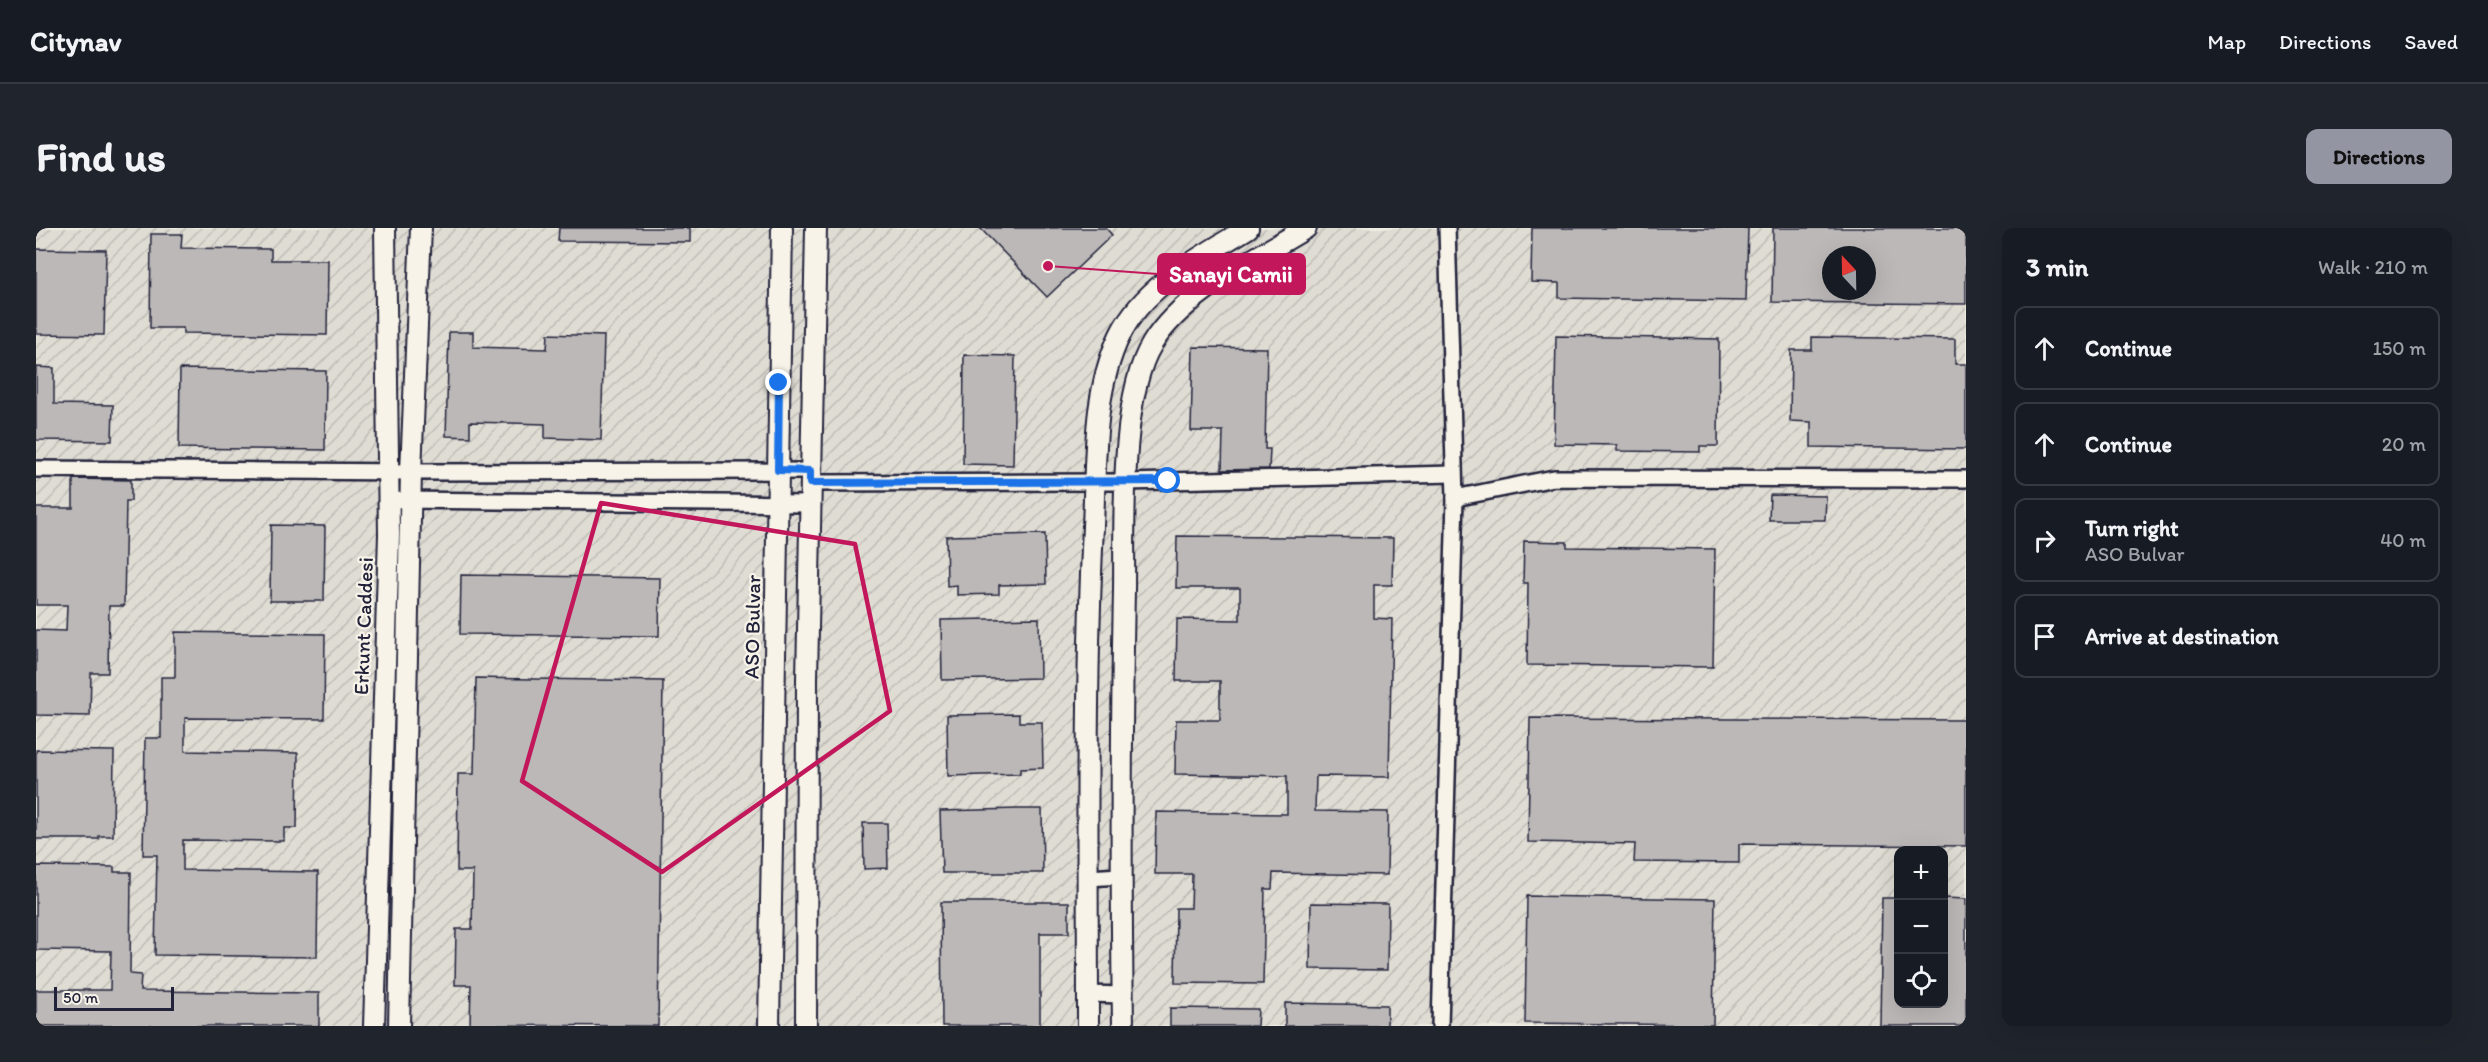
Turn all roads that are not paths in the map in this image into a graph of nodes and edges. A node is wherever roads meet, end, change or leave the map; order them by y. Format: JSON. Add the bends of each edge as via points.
{"nodes":[{"id":1,"x":385,"y":228,"type":"edge"},
{"id":2,"x":421,"y":228,"type":"edge"},
{"id":3,"x":782,"y":228,"type":"edge"},
{"id":4,"x":816,"y":228,"type":"edge"},
{"id":5,"x":1248,"y":228,"type":"edge"},
{"id":6,"x":1306,"y":228,"type":"edge"},
{"id":7,"x":1447,"y":228,"type":"edge"},
{"id":8,"x":36,"y":469,"type":"edge"},
{"id":9,"x":778,"y":470,"type":"junction"},
{"id":10,"x":389,"y":472,"type":"junction"},
{"id":11,"x":411,"y":472,"type":"junction"},
{"id":12,"x":1453,"y":474,"type":"junction"},
{"id":13,"x":810,"y":477,"type":"junction"},
{"id":14,"x":1966,"y":479,"type":"edge"},
{"id":15,"x":1096,"y":481,"type":"junction"},
{"id":16,"x":1126,"y":482,"type":"junction"},
{"id":17,"x":1455,"y":498,"type":"junction"},
{"id":18,"x":389,"y":499,"type":"junction"},
{"id":19,"x":411,"y":500,"type":"junction"},
{"id":20,"x":778,"y":502,"type":"junction"},
{"id":21,"x":810,"y":504,"type":"junction"},
{"id":22,"x":1120,"y":876,"type":"junction"},
{"id":23,"x":1088,"y":878,"type":"junction"},
{"id":24,"x":1088,"y":994,"type":"junction"},
{"id":25,"x":1123,"y":995,"type":"junction"},
{"id":26,"x":374,"y":1026,"type":"edge"},
{"id":27,"x":399,"y":1026,"type":"edge"},
{"id":28,"x":769,"y":1026,"type":"edge"},
{"id":29,"x":806,"y":1026,"type":"edge"},
{"id":30,"x":1088,"y":1026,"type":"edge"},
{"id":31,"x":1123,"y":1026,"type":"edge"},
{"id":32,"x":1440,"y":1026,"type":"edge"}],
"edges":[{"from":1,"to":10,"type":"street","name":"Erkunt Caddesi"},
{"from":2,"to":11,"type":"street"},
{"from":3,"to":9,"type":"street","name":"ASO Bulvar"},
{"from":4,"to":13,"type":"street"},
{"from":5,"to":15,"type":"street","via":[[1162,286],[1141,305],[1121,333],[1101,396]]},
{"from":6,"to":16,"type":"street","via":[[1213,285],[1157,336],[1140,369],[1135,391]]},
{"from":7,"to":12,"type":"street"},
{"from":8,"to":10,"type":"street"},
{"from":9,"to":11,"type":"street"},
{"from":9,"to":13,"type":"street"},
{"from":9,"to":20,"type":"street","name":"ASO Bulvar"},
{"from":10,"to":11,"type":"street"},
{"from":10,"to":18,"type":"street","name":"Erkunt Caddesi"},
{"from":11,"to":19,"type":"street"},
{"from":12,"to":16,"type":"street"},
{"from":12,"to":17,"type":"street"},
{"from":13,"to":15,"type":"street"},
{"from":13,"to":21,"type":"street"},
{"from":14,"to":17,"type":"street","via":[[1554,478]]},
{"from":15,"to":16,"type":"street"},
{"from":15,"to":23,"type":"street","via":[[1088,623]]},
{"from":16,"to":22,"type":"street"},
{"from":17,"to":32,"type":"street"},
{"from":18,"to":19,"type":"street"},
{"from":18,"to":26,"type":"street","name":"Erkunt Caddesi"},
{"from":19,"to":20,"type":"street"},
{"from":19,"to":27,"type":"street"},
{"from":20,"to":21,"type":"street"},
{"from":20,"to":28,"type":"street","name":"ASO Bulvar"},
{"from":21,"to":29,"type":"street"},
{"from":22,"to":23,"type":"street"},
{"from":22,"to":25,"type":"street"},
{"from":23,"to":24,"type":"street"},
{"from":24,"to":25,"type":"street"},
{"from":24,"to":30,"type":"street"},
{"from":25,"to":31,"type":"street"}]}
